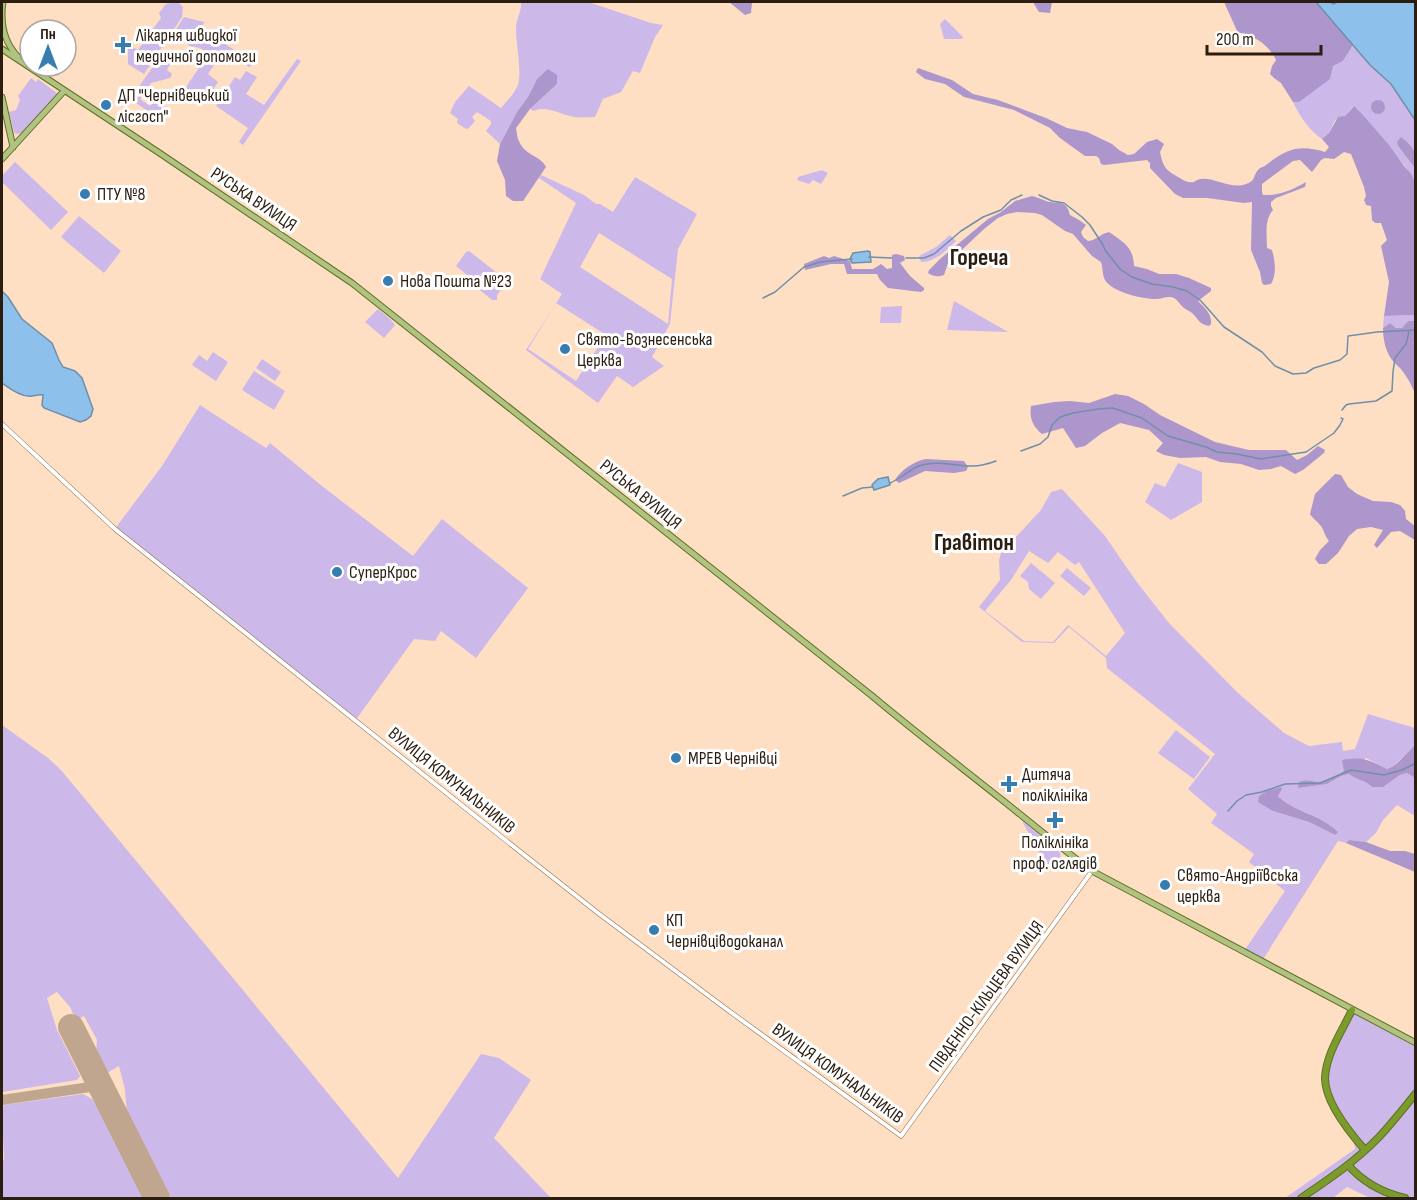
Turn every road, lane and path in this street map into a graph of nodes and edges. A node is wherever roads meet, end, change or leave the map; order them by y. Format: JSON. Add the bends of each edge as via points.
{"nodes":[{"id":1,"x":3,"y":2,"type":"edge"},
{"id":2,"x":2,"y":49,"type":"edge"},
{"id":3,"x":18,"y":57,"type":"edge"},
{"id":4,"x":18,"y":60,"type":"edge"},
{"id":5,"x":45,"y":78,"type":"edge"},
{"id":6,"x":64,"y":91,"type":"junction"},
{"id":7,"x":2,"y":97,"type":"edge"},
{"id":8,"x":13,"y":147,"type":"junction"},
{"id":9,"x":2,"y":159,"type":"edge"},
{"id":10,"x":2,"y":424,"type":"edge"},
{"id":11,"x":1092,"y":871,"type":"junction"},
{"id":12,"x":1352,"y":1010,"type":"junction"},
{"id":13,"x":1415,"y":1042,"type":"edge"},
{"id":14,"x":1416,"y":1093,"type":"edge"},
{"id":15,"x":901,"y":1136,"type":"joint"},
{"id":16,"x":1365,"y":1150,"type":"junction"},
{"id":17,"x":1348,"y":1165,"type":"junction"},
{"id":18,"x":1301,"y":1198,"type":"edge"},
{"id":19,"x":1405,"y":1198,"type":"edge"}],
"edges":[{"from":1,"to":3,"type":"main road","via":[[3,30]]},
{"from":2,"to":4,"type":"main road","name":"РУСЬКА ВУЛИЦЯ"},
{"from":5,"to":6,"type":"main road","name":"РУСЬКА ВУЛИЦЯ"},
{"from":6,"to":8,"type":"main road"},
{"from":6,"to":11,"type":"main road","name":"РУСЬКА ВУЛИЦЯ","via":[[352,283]]},
{"from":7,"to":8,"type":"main road"},
{"from":8,"to":9,"type":"main road"},
{"from":10,"to":15,"type":"street","name":"ВУЛИЦЯ КОМУНАЛЬНИКІВ","via":[[115,529],[518,850]]},
{"from":11,"to":12,"type":"main road","name":"РУСЬКА ВУЛИЦЯ"},
{"from":11,"to":15,"type":"street","name":"ПІВДЕННО-КІЛЬЦЕВА ВУЛИЦЯ"},
{"from":12,"to":13,"type":"main road","name":"РУСЬКА ВУЛИЦЯ"},
{"from":12,"to":16,"type":"highway","via":[[1331,1053],[1325,1077],[1335,1108]]},
{"from":14,"to":16,"type":"highway"},
{"from":16,"to":17,"type":"highway"},
{"from":17,"to":18,"type":"highway"},
{"from":17,"to":19,"type":"highway","via":[[1366,1182]]}]}
